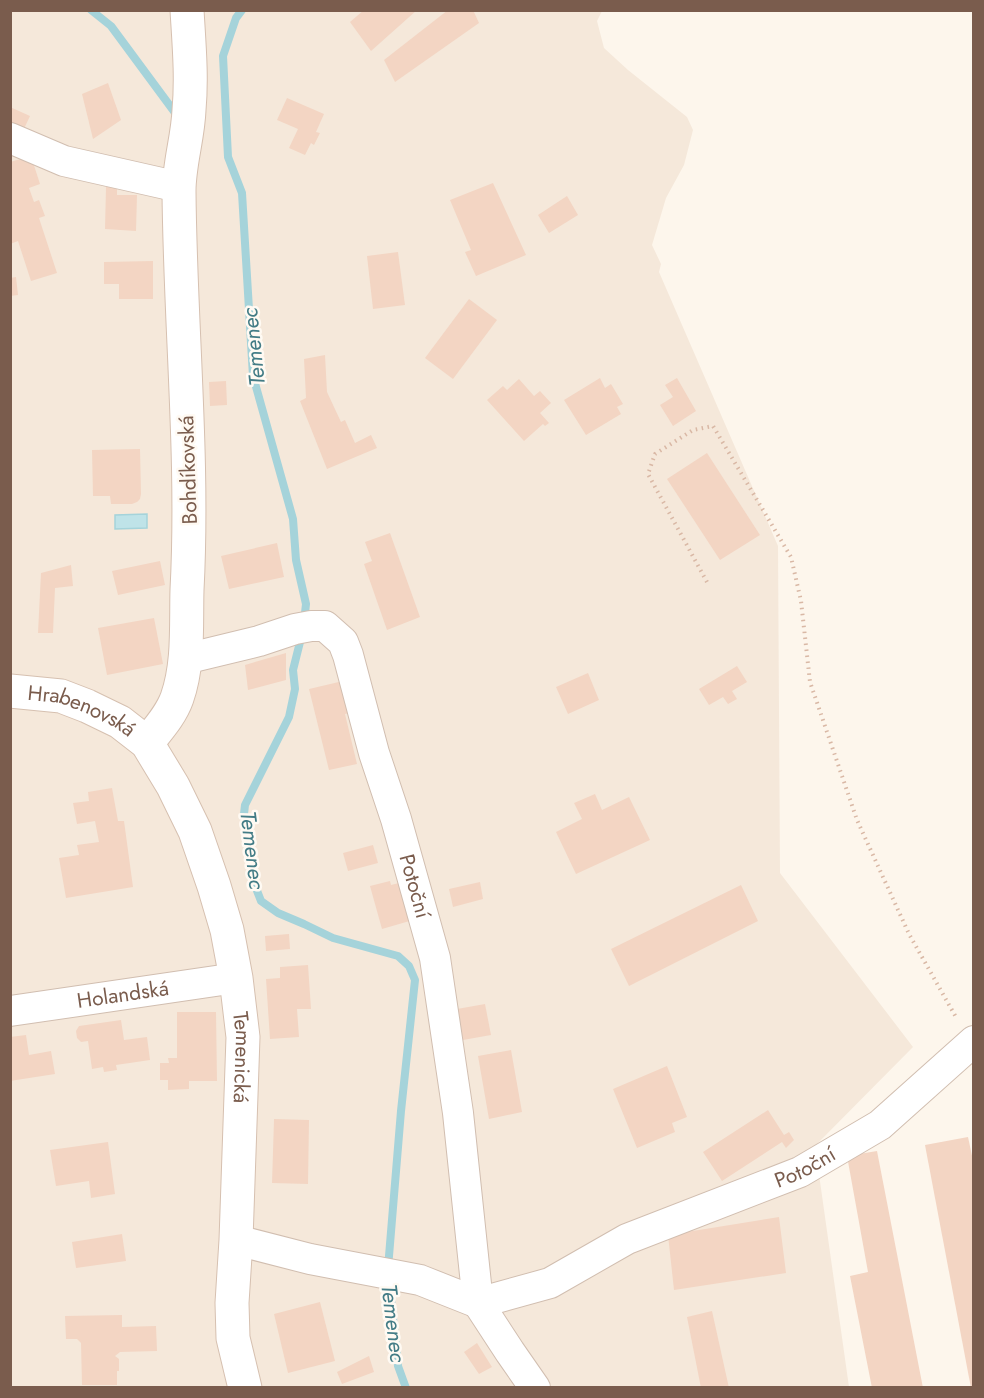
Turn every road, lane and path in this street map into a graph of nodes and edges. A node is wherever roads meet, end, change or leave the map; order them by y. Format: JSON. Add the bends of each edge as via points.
{"nodes":[{"id":1,"x":187,"y":10,"type":"edge"},
{"id":2,"x":10,"y":138,"type":"edge"},
{"id":3,"x":179,"y":187,"type":"junction"},
{"id":4,"x":707,"y":582,"type":"dead end"},
{"id":5,"x":185,"y":659,"type":"junction"},
{"id":6,"x":10,"y":691,"type":"edge"},
{"id":7,"x":147,"y":743,"type":"junction"},
{"id":8,"x":236,"y":978,"type":"junction"},
{"id":9,"x":10,"y":1011,"type":"edge"},
{"id":10,"x":972,"y":1042,"type":"edge"},
{"id":11,"x":236,"y":1239,"type":"junction"},
{"id":12,"x":478,"y":1303,"type":"junction"},
{"id":13,"x":245,"y":1388,"type":"edge"},
{"id":14,"x":535,"y":1388,"type":"edge"}],
"edges":[{"from":1,"to":3,"type":"street","name":"Bohdíkovská","via":[[189,112]]},
{"from":2,"to":3,"type":"street","via":[[64,161]]},
{"from":3,"to":5,"type":"street","name":"Bohdíkovská","via":[[190,534]]},
{"from":4,"to":10,"type":"path","via":[[648,474],[655,454],[693,430],[713,426],[790,557],[801,602],[810,682],[857,820],[909,934]]},
{"from":5,"to":7,"type":"street","name":"Bohdíkovská","via":[[171,711]]},
{"from":5,"to":12,"type":"street","name":"Potoční","via":[[303,627],[326,626],[343,642],[435,958],[458,1113]]},
{"from":6,"to":7,"type":"street","name":"Hrabenovská","via":[[61,696],[120,722]]},
{"from":7,"to":8,"type":"street","name":"Temenická","via":[[195,831],[227,930]]},
{"from":8,"to":9,"type":"street","name":"Holandská"},
{"from":8,"to":11,"type":"street","name":"Temenická","via":[[243,1037]]},
{"from":10,"to":12,"type":"street","name":"Potoční","via":[[880,1125],[800,1172],[627,1239],[550,1283]]},
{"from":11,"to":12,"type":"street","via":[[310,1259],[420,1280]]},
{"from":11,"to":13,"type":"street","name":"Temenická","via":[[233,1338]]},
{"from":12,"to":14,"type":"street","name":"Potoční"}]}
